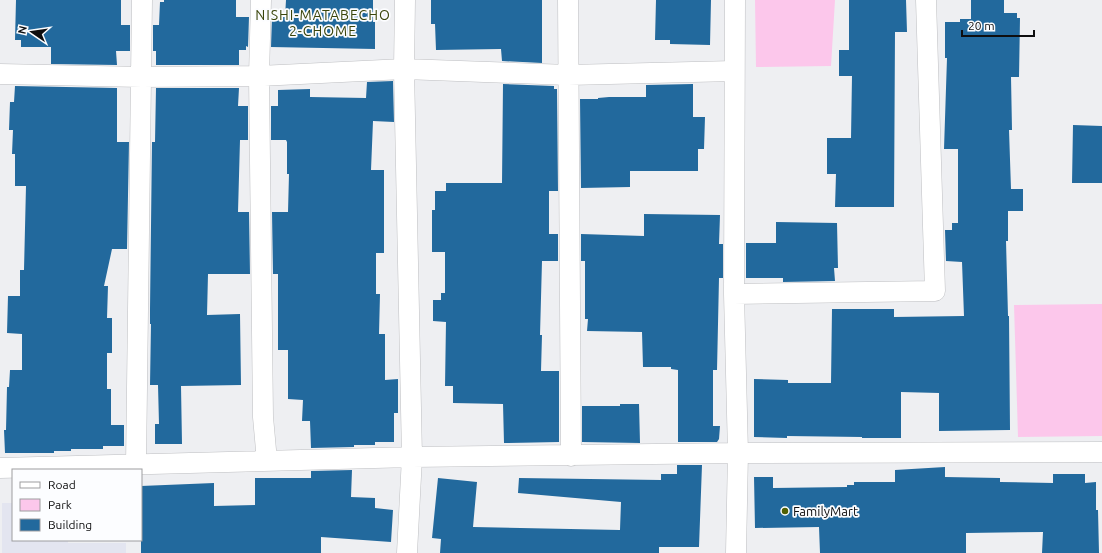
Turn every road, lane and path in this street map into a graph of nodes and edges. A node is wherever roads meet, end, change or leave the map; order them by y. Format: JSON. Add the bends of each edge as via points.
{"nodes":[{"id":1,"x":142,"y":0,"type":"edge"},
{"id":2,"x":261,"y":0,"type":"edge"},
{"id":3,"x":405,"y":0,"type":"edge"},
{"id":4,"x":568,"y":0,"type":"edge"},
{"id":5,"x":735,"y":0,"type":"edge"},
{"id":6,"x":926,"y":0,"type":"edge"},
{"id":7,"x":404,"y":69,"type":"junction"},
{"id":8,"x":734,"y":71,"type":"junction"},
{"id":9,"x":0,"y":74,"type":"edge"},
{"id":10,"x":568,"y":75,"type":"junction"},
{"id":11,"x":259,"y":76,"type":"junction"},
{"id":12,"x":142,"y":77,"type":"junction"},
{"id":13,"x":734,"y":294,"type":"junction"},
{"id":14,"x":1102,"y":452,"type":"edge"},
{"id":15,"x":738,"y":454,"type":"junction"},
{"id":16,"x":571,"y":456,"type":"junction"},
{"id":17,"x":412,"y":457,"type":"junction"},
{"id":18,"x":267,"y":461,"type":"junction"},
{"id":19,"x":136,"y":465,"type":"junction"},
{"id":20,"x":0,"y":468,"type":"edge"},
{"id":21,"x":407,"y":553,"type":"edge"},
{"id":22,"x":736,"y":553,"type":"edge"}],
"edges":[{"from":1,"to":12,"type":"street"},
{"from":2,"to":11,"type":"street"},
{"from":3,"to":7,"type":"street"},
{"from":4,"to":10,"type":"street"},
{"from":5,"to":8,"type":"street"},
{"from":6,"to":13,"type":"street","via":[[935,291]]},
{"from":7,"to":10,"type":"street"},
{"from":7,"to":11,"type":"street"},
{"from":7,"to":17,"type":"street"},
{"from":8,"to":10,"type":"street"},
{"from":8,"to":13,"type":"street"},
{"from":9,"to":12,"type":"street"},
{"from":10,"to":16,"type":"street"},
{"from":11,"to":12,"type":"street"},
{"from":11,"to":18,"type":"street","via":[[263,418]]},
{"from":12,"to":19,"type":"street"},
{"from":13,"to":15,"type":"street"},
{"from":14,"to":15,"type":"street"},
{"from":15,"to":16,"type":"street"},
{"from":15,"to":22,"type":"street"},
{"from":16,"to":17,"type":"street"},
{"from":17,"to":18,"type":"street"},
{"from":17,"to":21,"type":"street"},
{"from":18,"to":19,"type":"street"},
{"from":19,"to":20,"type":"street"}]}
